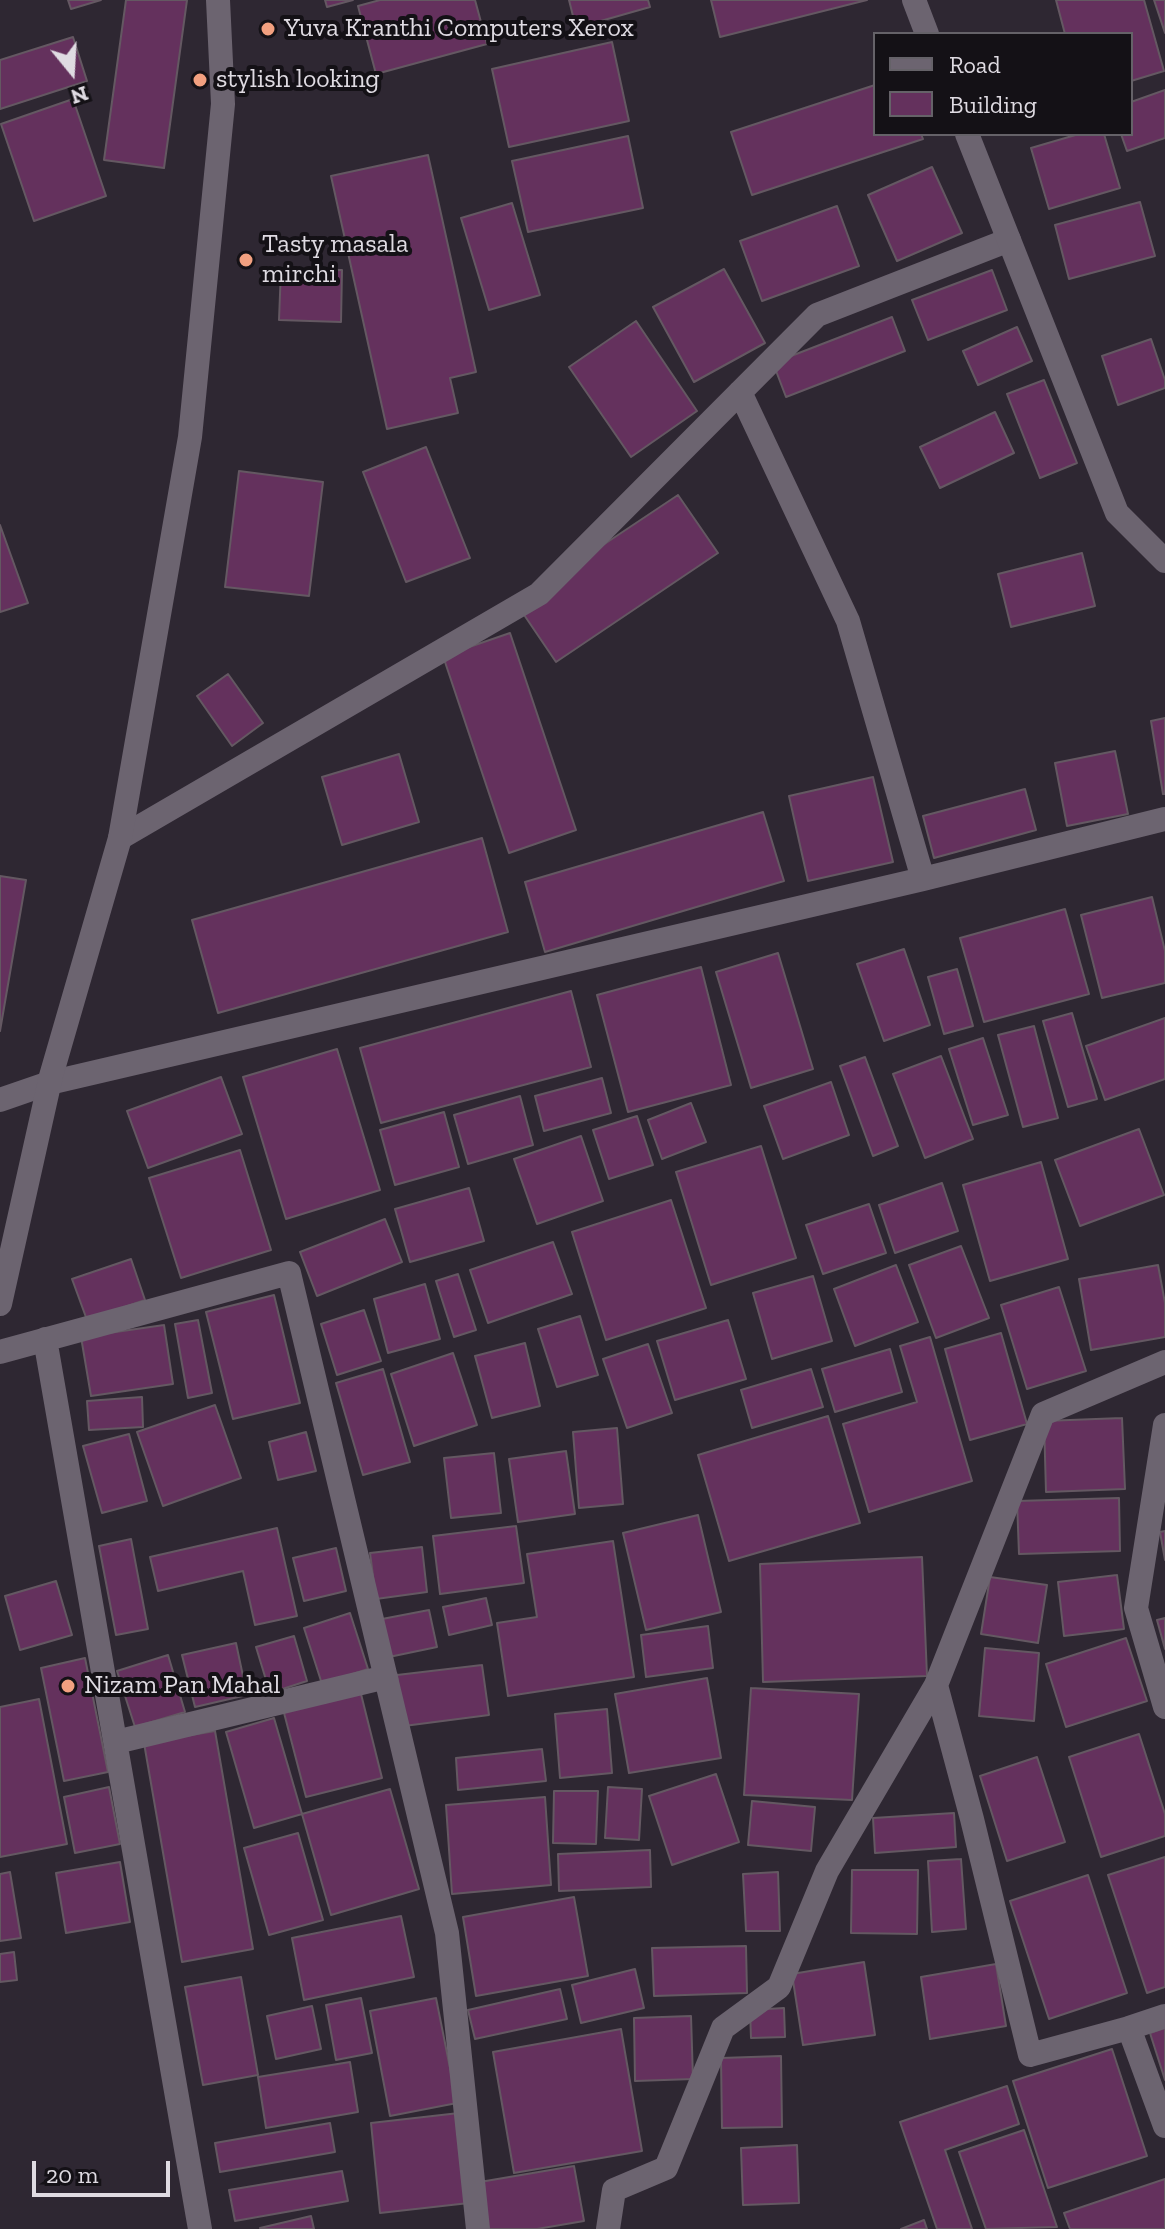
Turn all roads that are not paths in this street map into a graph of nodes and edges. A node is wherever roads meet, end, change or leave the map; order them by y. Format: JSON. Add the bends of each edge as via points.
{"nodes":[{"id":1,"x":218,"y":0,"type":"edge"},
{"id":2,"x":914,"y":0,"type":"edge"},
{"id":3,"x":926,"y":32,"type":"edge"},
{"id":4,"x":968,"y":136,"type":"edge"},
{"id":5,"x":1009,"y":240,"type":"junction"},
{"id":6,"x":740,"y":392,"type":"junction"},
{"id":7,"x":1165,"y":561,"type":"edge"},
{"id":8,"x":1165,"y":819,"type":"edge"},
{"id":9,"x":120,"y":838,"type":"junction"},
{"id":10,"x":923,"y":879,"type":"junction"},
{"id":11,"x":49,"y":1083,"type":"junction"},
{"id":12,"x":0,"y":1100,"type":"edge"},
{"id":13,"x":0,"y":1304,"type":"edge"},
{"id":14,"x":45,"y":1339,"type":"junction"},
{"id":15,"x":0,"y":1352,"type":"edge"},
{"id":16,"x":1165,"y":1362,"type":"edge"},
{"id":17,"x":1165,"y":1425,"type":"edge"},
{"id":18,"x":386,"y":1677,"type":"junction"},
{"id":19,"x":936,"y":1685,"type":"junction"},
{"id":20,"x":1165,"y":1707,"type":"edge"},
{"id":21,"x":116,"y":1742,"type":"junction"},
{"id":22,"x":1165,"y":2016,"type":"edge"},
{"id":23,"x":1129,"y":2028,"type":"junction"},
{"id":24,"x":1165,"y":2126,"type":"edge"},
{"id":25,"x":200,"y":2229,"type":"edge"},
{"id":26,"x":478,"y":2229,"type":"edge"},
{"id":27,"x":608,"y":2229,"type":"edge"}],
"edges":[{"from":1,"to":9,"type":"street","via":[[223,104],[190,437]]},
{"from":2,"to":3,"type":"street"},
{"from":4,"to":5,"type":"street"},
{"from":5,"to":6,"type":"street","via":[[817,315]]},
{"from":5,"to":7,"type":"street","via":[[1117,513]]},
{"from":6,"to":9,"type":"street","via":[[539,594]]},
{"from":6,"to":10,"type":"street","via":[[848,621]]},
{"from":8,"to":10,"type":"street"},
{"from":9,"to":11,"type":"street"},
{"from":10,"to":11,"type":"street"},
{"from":11,"to":12,"type":"street"},
{"from":11,"to":13,"type":"street"},
{"from":14,"to":15,"type":"street"},
{"from":14,"to":18,"type":"street","via":[[289,1273]]},
{"from":14,"to":21,"type":"street"},
{"from":16,"to":19,"type":"street","via":[[1043,1414]]},
{"from":17,"to":20,"type":"street","via":[[1136,1608]]},
{"from":18,"to":21,"type":"street"},
{"from":18,"to":26,"type":"street","via":[[447,1933]]},
{"from":19,"to":23,"type":"street","via":[[1030,2055]]},
{"from":19,"to":27,"type":"street","via":[[827,1871],[779,1987],[723,2028],[666,2168],[614,2190]]},
{"from":21,"to":25,"type":"street"},
{"from":22,"to":23,"type":"street"},
{"from":23,"to":24,"type":"street"}]}
